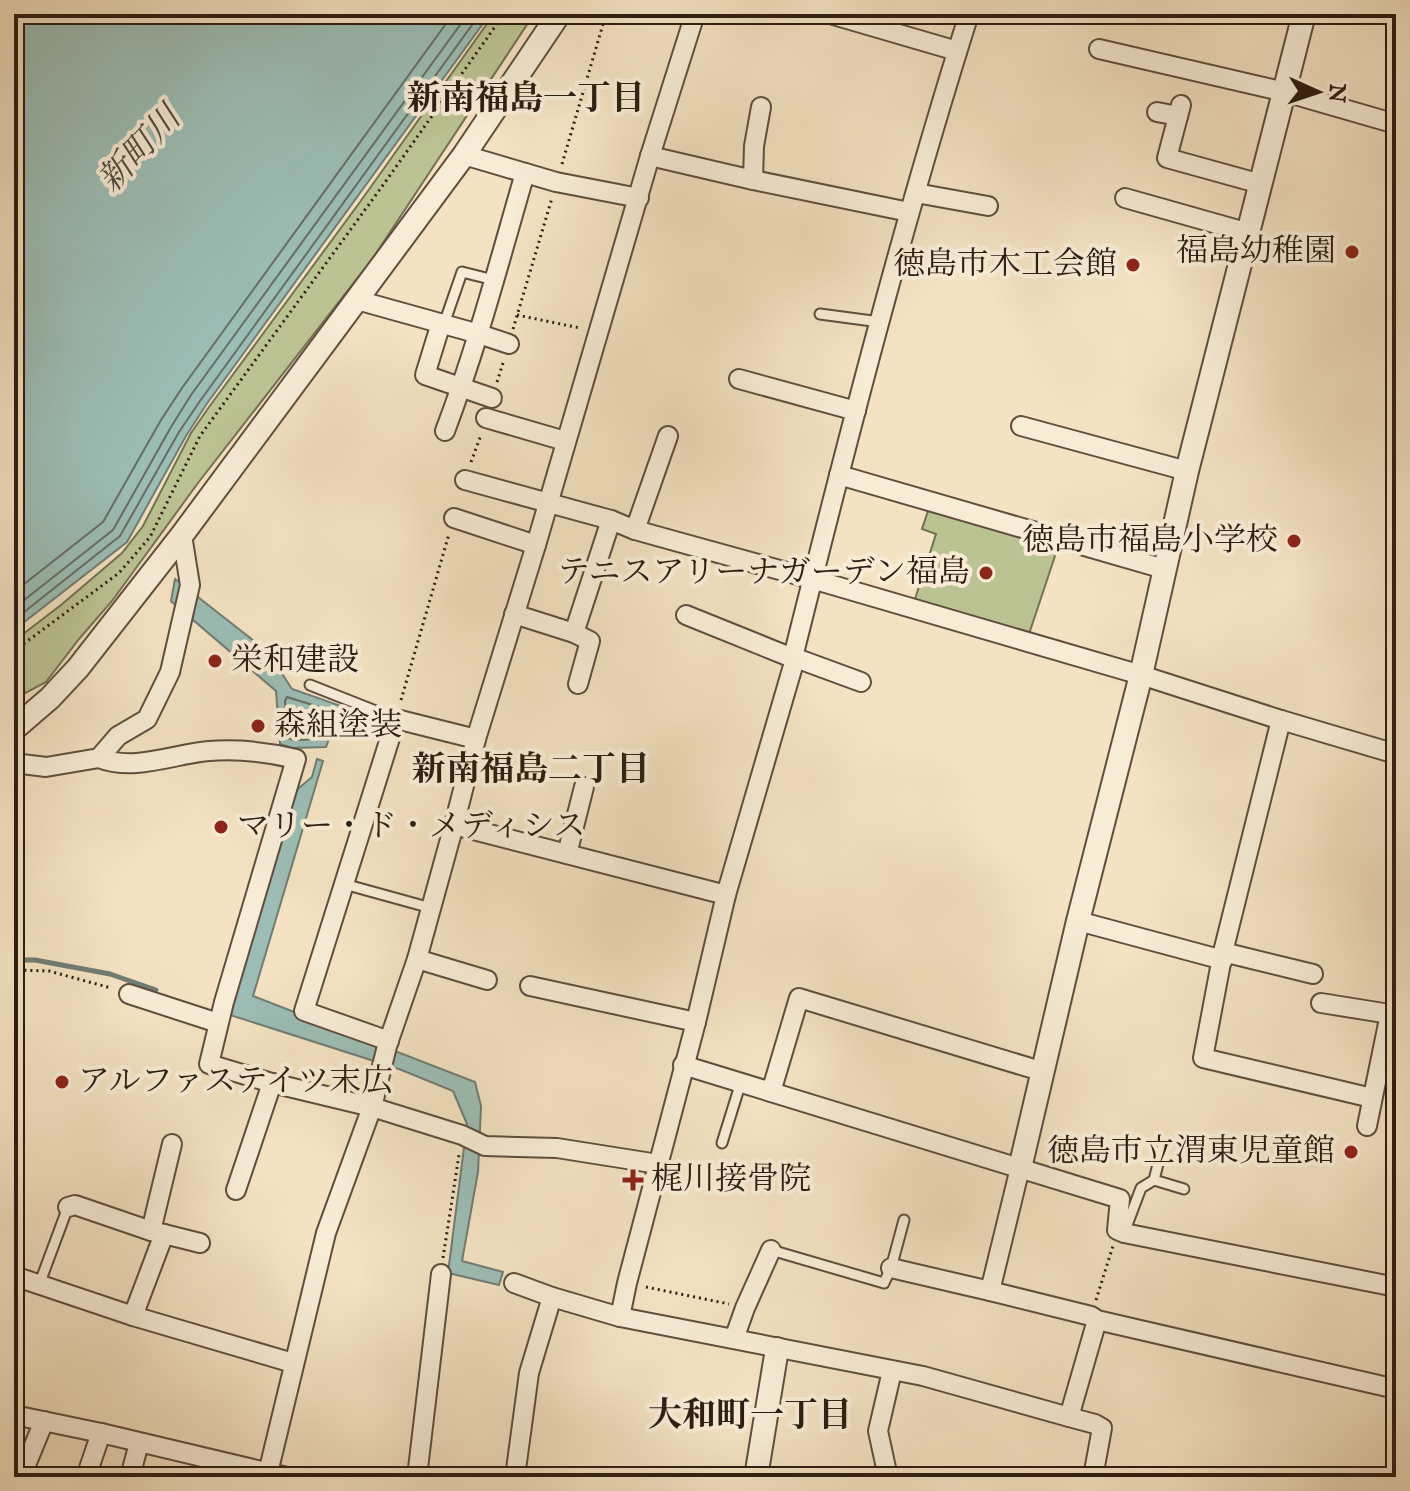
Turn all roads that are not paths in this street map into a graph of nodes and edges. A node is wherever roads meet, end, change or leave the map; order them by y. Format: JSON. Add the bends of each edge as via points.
{"nodes":[{"id":1,"x":559,"y":14,"type":"edge"},
{"id":2,"x":695,"y":14,"type":"edge"},
{"id":3,"x":830,"y":14,"type":"edge"},
{"id":4,"x":969,"y":14,"type":"edge"},
{"id":5,"x":1304,"y":14,"type":"edge"},
{"id":6,"x":1099,"y":49,"type":"dead end"},
{"id":7,"x":957,"y":51,"type":"junction"},
{"id":8,"x":1285,"y":92,"type":"junction"},
{"id":9,"x":761,"y":107,"type":"dead end"},
{"id":10,"x":1157,"y":112,"type":"dead end"},
{"id":11,"x":1396,"y":124,"type":"edge"},
{"id":12,"x":464,"y":155,"type":"junction"},
{"id":13,"x":650,"y":156,"type":"junction"},
{"id":14,"x":525,"y":173,"type":"junction"},
{"id":15,"x":753,"y":180,"type":"junction"},
{"id":16,"x":1261,"y":184,"type":"junction"},
{"id":17,"x":916,"y":193,"type":"junction"},
{"id":18,"x":639,"y":198,"type":"junction"},
{"id":19,"x":1125,"y":198,"type":"dead end"},
{"id":20,"x":988,"y":206,"type":"dead end"},
{"id":21,"x":909,"y":212,"type":"junction"},
{"id":22,"x":1249,"y":233,"type":"junction"},
{"id":23,"x":494,"y":280,"type":"junction"},
{"id":24,"x":357,"y":300,"type":"junction"},
{"id":25,"x":820,"y":314,"type":"dead end"},
{"id":26,"x":880,"y":322,"type":"junction"},
{"id":27,"x":443,"y":324,"type":"junction"},
{"id":28,"x":479,"y":334,"type":"junction"},
{"id":29,"x":509,"y":344,"type":"road end"},
{"id":30,"x":739,"y":379,"type":"dead end"},
{"id":31,"x":461,"y":388,"type":"junction"},
{"id":32,"x":492,"y":398,"type":"road end"},
{"id":33,"x":856,"y":411,"type":"junction"},
{"id":34,"x":486,"y":418,"type":"road end"},
{"id":35,"x":1021,"y":426,"type":"dead end"},
{"id":36,"x":445,"y":431,"type":"dead end"},
{"id":37,"x":668,"y":436,"type":"dead end"},
{"id":38,"x":565,"y":441,"type":"junction"},
{"id":39,"x":1187,"y":471,"type":"junction"},
{"id":40,"x":839,"y":475,"type":"junction"},
{"id":41,"x":465,"y":480,"type":"road end"},
{"id":42,"x":547,"y":503,"type":"junction"},
{"id":43,"x":454,"y":518,"type":"road end"},
{"id":44,"x":611,"y":520,"type":"junction"},
{"id":45,"x":635,"y":530,"type":"junction"},
{"id":46,"x":182,"y":535,"type":"junction"},
{"id":47,"x":536,"y":545,"type":"junction"},
{"id":48,"x":1164,"y":569,"type":"junction"},
{"id":49,"x":812,"y":579,"type":"junction"},
{"id":50,"x":514,"y":614,"type":"junction"},
{"id":51,"x":686,"y":615,"type":"dead end"},
{"id":52,"x":574,"y":633,"type":"junction"},
{"id":53,"x":794,"y":658,"type":"junction"},
{"id":54,"x":1141,"y":675,"type":"junction"},
{"id":55,"x":861,"y":682,"type":"dead end"},
{"id":56,"x":578,"y":684,"type":"dead end"},
{"id":57,"x":310,"y":685,"type":"dead end"},
{"id":58,"x":396,"y":719,"type":"junction"},
{"id":59,"x":1281,"y":720,"type":"junction"},
{"id":60,"x":14,"y":729,"type":"edge"},
{"id":61,"x":476,"y":739,"type":"junction"},
{"id":62,"x":1396,"y":754,"type":"edge"},
{"id":63,"x":99,"y":758,"type":"junction"},
{"id":64,"x":14,"y":763,"type":"edge"},
{"id":65,"x":584,"y":787,"type":"dead end"},
{"id":66,"x":454,"y":825,"type":"junction"},
{"id":67,"x":567,"y":854,"type":"junction"},
{"id":68,"x":344,"y":884,"type":"junction"},
{"id":69,"x":726,"y":895,"type":"junction"},
{"id":70,"x":431,"y":908,"type":"junction"},
{"id":71,"x":1078,"y":921,"type":"junction"},
{"id":72,"x":1223,"y":956,"type":"junction"},
{"id":73,"x":417,"y":959,"type":"junction"},
{"id":74,"x":1313,"y":974,"type":"dead end"},
{"id":75,"x":487,"y":980,"type":"dead end"},
{"id":76,"x":530,"y":986,"type":"dead end"},
{"id":77,"x":129,"y":994,"type":"road end"},
{"id":78,"x":1321,"y":1003,"type":"dead end"},
{"id":79,"x":1393,"y":1015,"type":"edge"},
{"id":80,"x":696,"y":1022,"type":"junction"},
{"id":81,"x":218,"y":1023,"type":"junction"},
{"id":82,"x":388,"y":1043,"type":"junction"},
{"id":83,"x":683,"y":1065,"type":"junction"},
{"id":84,"x":1044,"y":1072,"type":"junction"},
{"id":85,"x":741,"y":1082,"type":"junction"},
{"id":86,"x":272,"y":1083,"type":"junction"},
{"id":87,"x":771,"y":1092,"type":"junction"},
{"id":88,"x":1372,"y":1098,"type":"junction"},
{"id":89,"x":372,"y":1107,"type":"junction"},
{"id":90,"x":1367,"y":1126,"type":"dead end"},
{"id":91,"x":722,"y":1143,"type":"dead end"},
{"id":92,"x":172,"y":1144,"type":"dead end"},
{"id":93,"x":1162,"y":1148,"type":"dead end"},
{"id":94,"x":658,"y":1164,"type":"junction"},
{"id":95,"x":1020,"y":1168,"type":"junction"},
{"id":96,"x":1154,"y":1180,"type":"junction"},
{"id":97,"x":1184,"y":1189,"type":"dead end"},
{"id":98,"x":236,"y":1190,"type":"dead end"},
{"id":99,"x":68,"y":1207,"type":"joint"},
{"id":100,"x":904,"y":1220,"type":"dead end"},
{"id":101,"x":158,"y":1232,"type":"junction"},
{"id":102,"x":1121,"y":1232,"type":"junction"},
{"id":103,"x":200,"y":1243,"type":"dead end"},
{"id":104,"x":771,"y":1250,"type":"joint"},
{"id":105,"x":891,"y":1268,"type":"junction"},
{"id":106,"x":441,"y":1274,"type":"road end"},
{"id":107,"x":14,"y":1276,"type":"edge"},
{"id":108,"x":514,"y":1283,"type":"dead end"},
{"id":109,"x":39,"y":1285,"type":"junction"},
{"id":110,"x":1396,"y":1287,"type":"edge"},
{"id":111,"x":990,"y":1291,"type":"junction"},
{"id":112,"x":552,"y":1297,"type":"junction"},
{"id":113,"x":133,"y":1316,"type":"junction"},
{"id":114,"x":620,"y":1317,"type":"junction"},
{"id":115,"x":1094,"y":1318,"type":"junction"},
{"id":116,"x":734,"y":1339,"type":"junction"},
{"id":117,"x":777,"y":1349,"type":"junction"},
{"id":118,"x":293,"y":1363,"type":"junction"},
{"id":119,"x":892,"y":1371,"type":"junction"},
{"id":120,"x":1396,"y":1389,"type":"edge"},
{"id":121,"x":14,"y":1415,"type":"edge"},
{"id":122,"x":1069,"y":1417,"type":"junction"},
{"id":123,"x":44,"y":1421,"type":"junction"},
{"id":124,"x":101,"y":1433,"type":"junction"},
{"id":125,"x":139,"y":1443,"type":"junction"},
{"id":126,"x":268,"y":1475,"type":"edge"},
{"id":127,"x":21,"y":1477,"type":"edge"},
{"id":128,"x":86,"y":1477,"type":"edge"},
{"id":129,"x":130,"y":1477,"type":"edge"},
{"id":130,"x":287,"y":1477,"type":"edge"},
{"id":131,"x":417,"y":1477,"type":"edge"},
{"id":132,"x":515,"y":1477,"type":"edge"},
{"id":133,"x":756,"y":1477,"type":"edge"},
{"id":134,"x":888,"y":1477,"type":"edge"},
{"id":135,"x":1093,"y":1477,"type":"edge"}],
"edges":[{"from":1,"to":12,"type":"street"},
{"from":2,"to":13,"type":"street"},
{"from":3,"to":7,"type":"street"},
{"from":4,"to":7,"type":"street"},
{"from":5,"to":8,"type":"street"},
{"from":6,"to":8,"type":"street"},
{"from":7,"to":17,"type":"street"},
{"from":8,"to":11,"type":"street"},
{"from":8,"to":16,"type":"street"},
{"from":9,"to":15,"type":"street"},
{"from":10,"to":16,"type":"street","via":[[1180,110],[1167,158]]},
{"from":12,"to":14,"type":"street"},
{"from":12,"to":24,"type":"street"},
{"from":13,"to":15,"type":"street"},
{"from":13,"to":18,"type":"street"},
{"from":14,"to":18,"type":"street"},
{"from":14,"to":23,"type":"street"},
{"from":15,"to":21,"type":"street"},
{"from":16,"to":22,"type":"street"},
{"from":17,"to":20,"type":"street"},
{"from":17,"to":21,"type":"street"},
{"from":18,"to":38,"type":"street"},
{"from":19,"to":22,"type":"street"},
{"from":21,"to":26,"type":"street"},
{"from":22,"to":39,"type":"street"},
{"from":23,"to":27,"type":"lane","via":[[462,272]]},
{"from":23,"to":28,"type":"street"},
{"from":24,"to":27,"type":"street"},
{"from":24,"to":46,"type":"street"},
{"from":25,"to":26,"type":"lane"},
{"from":26,"to":33,"type":"street"},
{"from":27,"to":28,"type":"street"},
{"from":27,"to":31,"type":"street","via":[[425,375]]},
{"from":28,"to":29,"type":"street"},
{"from":28,"to":31,"type":"street"},
{"from":30,"to":33,"type":"street"},
{"from":31,"to":32,"type":"street"},
{"from":31,"to":36,"type":"street"},
{"from":33,"to":40,"type":"street"},
{"from":34,"to":38,"type":"street"},
{"from":35,"to":39,"type":"street"},
{"from":37,"to":45,"type":"street"},
{"from":38,"to":42,"type":"street"},
{"from":39,"to":48,"type":"street"},
{"from":40,"to":48,"type":"street"},
{"from":40,"to":49,"type":"street"},
{"from":41,"to":42,"type":"street"},
{"from":42,"to":44,"type":"street"},
{"from":42,"to":47,"type":"street"},
{"from":43,"to":47,"type":"street"},
{"from":44,"to":45,"type":"street"},
{"from":44,"to":52,"type":"street"},
{"from":45,"to":49,"type":"street"},
{"from":46,"to":60,"type":"street","via":[[78,668]]},
{"from":46,"to":63,"type":"street","via":[[190,585],[170,672],[147,719],[118,736]]},
{"from":47,"to":50,"type":"street"},
{"from":48,"to":54,"type":"street"},
{"from":49,"to":53,"type":"street"},
{"from":49,"to":54,"type":"street"},
{"from":50,"to":52,"type":"street"},
{"from":50,"to":61,"type":"street"},
{"from":51,"to":53,"type":"street"},
{"from":52,"to":56,"type":"street","via":[[590,641]]},
{"from":53,"to":55,"type":"street"},
{"from":53,"to":69,"type":"street"},
{"from":54,"to":59,"type":"street"},
{"from":54,"to":71,"type":"street"},
{"from":57,"to":58,"type":"lane"},
{"from":58,"to":61,"type":"street"},
{"from":58,"to":68,"type":"street"},
{"from":59,"to":62,"type":"street"},
{"from":59,"to":72,"type":"street"},
{"from":61,"to":66,"type":"street"},
{"from":63,"to":64,"type":"street","via":[[46,767]]},
{"from":63,"to":81,"type":"street","via":[[140,763],[209,751],[268,752],[296,759]]},
{"from":65,"to":67,"type":"street"},
{"from":66,"to":67,"type":"street"},
{"from":66,"to":70,"type":"street"},
{"from":67,"to":69,"type":"street"},
{"from":68,"to":70,"type":"lane"},
{"from":68,"to":82,"type":"street","via":[[304,1011]]},
{"from":69,"to":80,"type":"street"},
{"from":70,"to":73,"type":"street"},
{"from":71,"to":72,"type":"street"},
{"from":71,"to":84,"type":"street"},
{"from":72,"to":74,"type":"street"},
{"from":72,"to":88,"type":"street","via":[[1203,1058]]},
{"from":73,"to":75,"type":"street"},
{"from":73,"to":82,"type":"street"},
{"from":76,"to":80,"type":"street"},
{"from":77,"to":81,"type":"street"},
{"from":78,"to":79,"type":"street"},
{"from":79,"to":88,"type":"street"},
{"from":80,"to":83,"type":"street"},
{"from":81,"to":86,"type":"street","via":[[209,1064]]},
{"from":82,"to":89,"type":"street"},
{"from":83,"to":85,"type":"street"},
{"from":83,"to":94,"type":"street"},
{"from":84,"to":87,"type":"street","via":[[799,998]]},
{"from":84,"to":95,"type":"street"},
{"from":85,"to":87,"type":"street"},
{"from":85,"to":91,"type":"lane"},
{"from":86,"to":89,"type":"street"},
{"from":86,"to":98,"type":"street"},
{"from":87,"to":95,"type":"street"},
{"from":88,"to":90,"type":"street"},
{"from":89,"to":94,"type":"street","via":[[485,1146],[557,1148]]},
{"from":89,"to":118,"type":"street","via":[[326,1233]]},
{"from":92,"to":101,"type":"street"},
{"from":93,"to":96,"type":"lane"},
{"from":94,"to":114,"type":"street"},
{"from":95,"to":102,"type":"street","via":[[1120,1199]]},
{"from":95,"to":111,"type":"street"},
{"from":96,"to":97,"type":"lane"},
{"from":96,"to":102,"type":"lane","via":[[1141,1188]]},
{"from":99,"to":101,"type":"street"},
{"from":99,"to":109,"type":"lane"},
{"from":100,"to":105,"type":"lane"},
{"from":101,"to":103,"type":"street"},
{"from":101,"to":113,"type":"street"},
{"from":102,"to":110,"type":"street"},
{"from":104,"to":105,"type":"lane","via":[[884,1283]]},
{"from":104,"to":116,"type":"street"},
{"from":105,"to":111,"type":"street"},
{"from":106,"to":131,"type":"street"},
{"from":107,"to":109,"type":"street"},
{"from":108,"to":112,"type":"street"},
{"from":109,"to":113,"type":"street"},
{"from":111,"to":115,"type":"street"},
{"from":112,"to":114,"type":"street"},
{"from":112,"to":132,"type":"street","via":[[529,1373]]},
{"from":113,"to":118,"type":"street"},
{"from":114,"to":116,"type":"street"},
{"from":115,"to":120,"type":"street"},
{"from":115,"to":122,"type":"street"},
{"from":116,"to":117,"type":"street"},
{"from":117,"to":119,"type":"street"},
{"from":117,"to":133,"type":"street"},
{"from":118,"to":126,"type":"street"},
{"from":119,"to":122,"type":"street"},
{"from":119,"to":134,"type":"street","via":[[878,1431]]},
{"from":121,"to":123,"type":"street"},
{"from":122,"to":135,"type":"street","via":[[1102,1428]]},
{"from":123,"to":124,"type":"street"},
{"from":123,"to":127,"type":"street"},
{"from":124,"to":125,"type":"street"},
{"from":124,"to":128,"type":"street"},
{"from":125,"to":126,"type":"street"},
{"from":125,"to":129,"type":"street"},
{"from":126,"to":130,"type":"street"}]}
